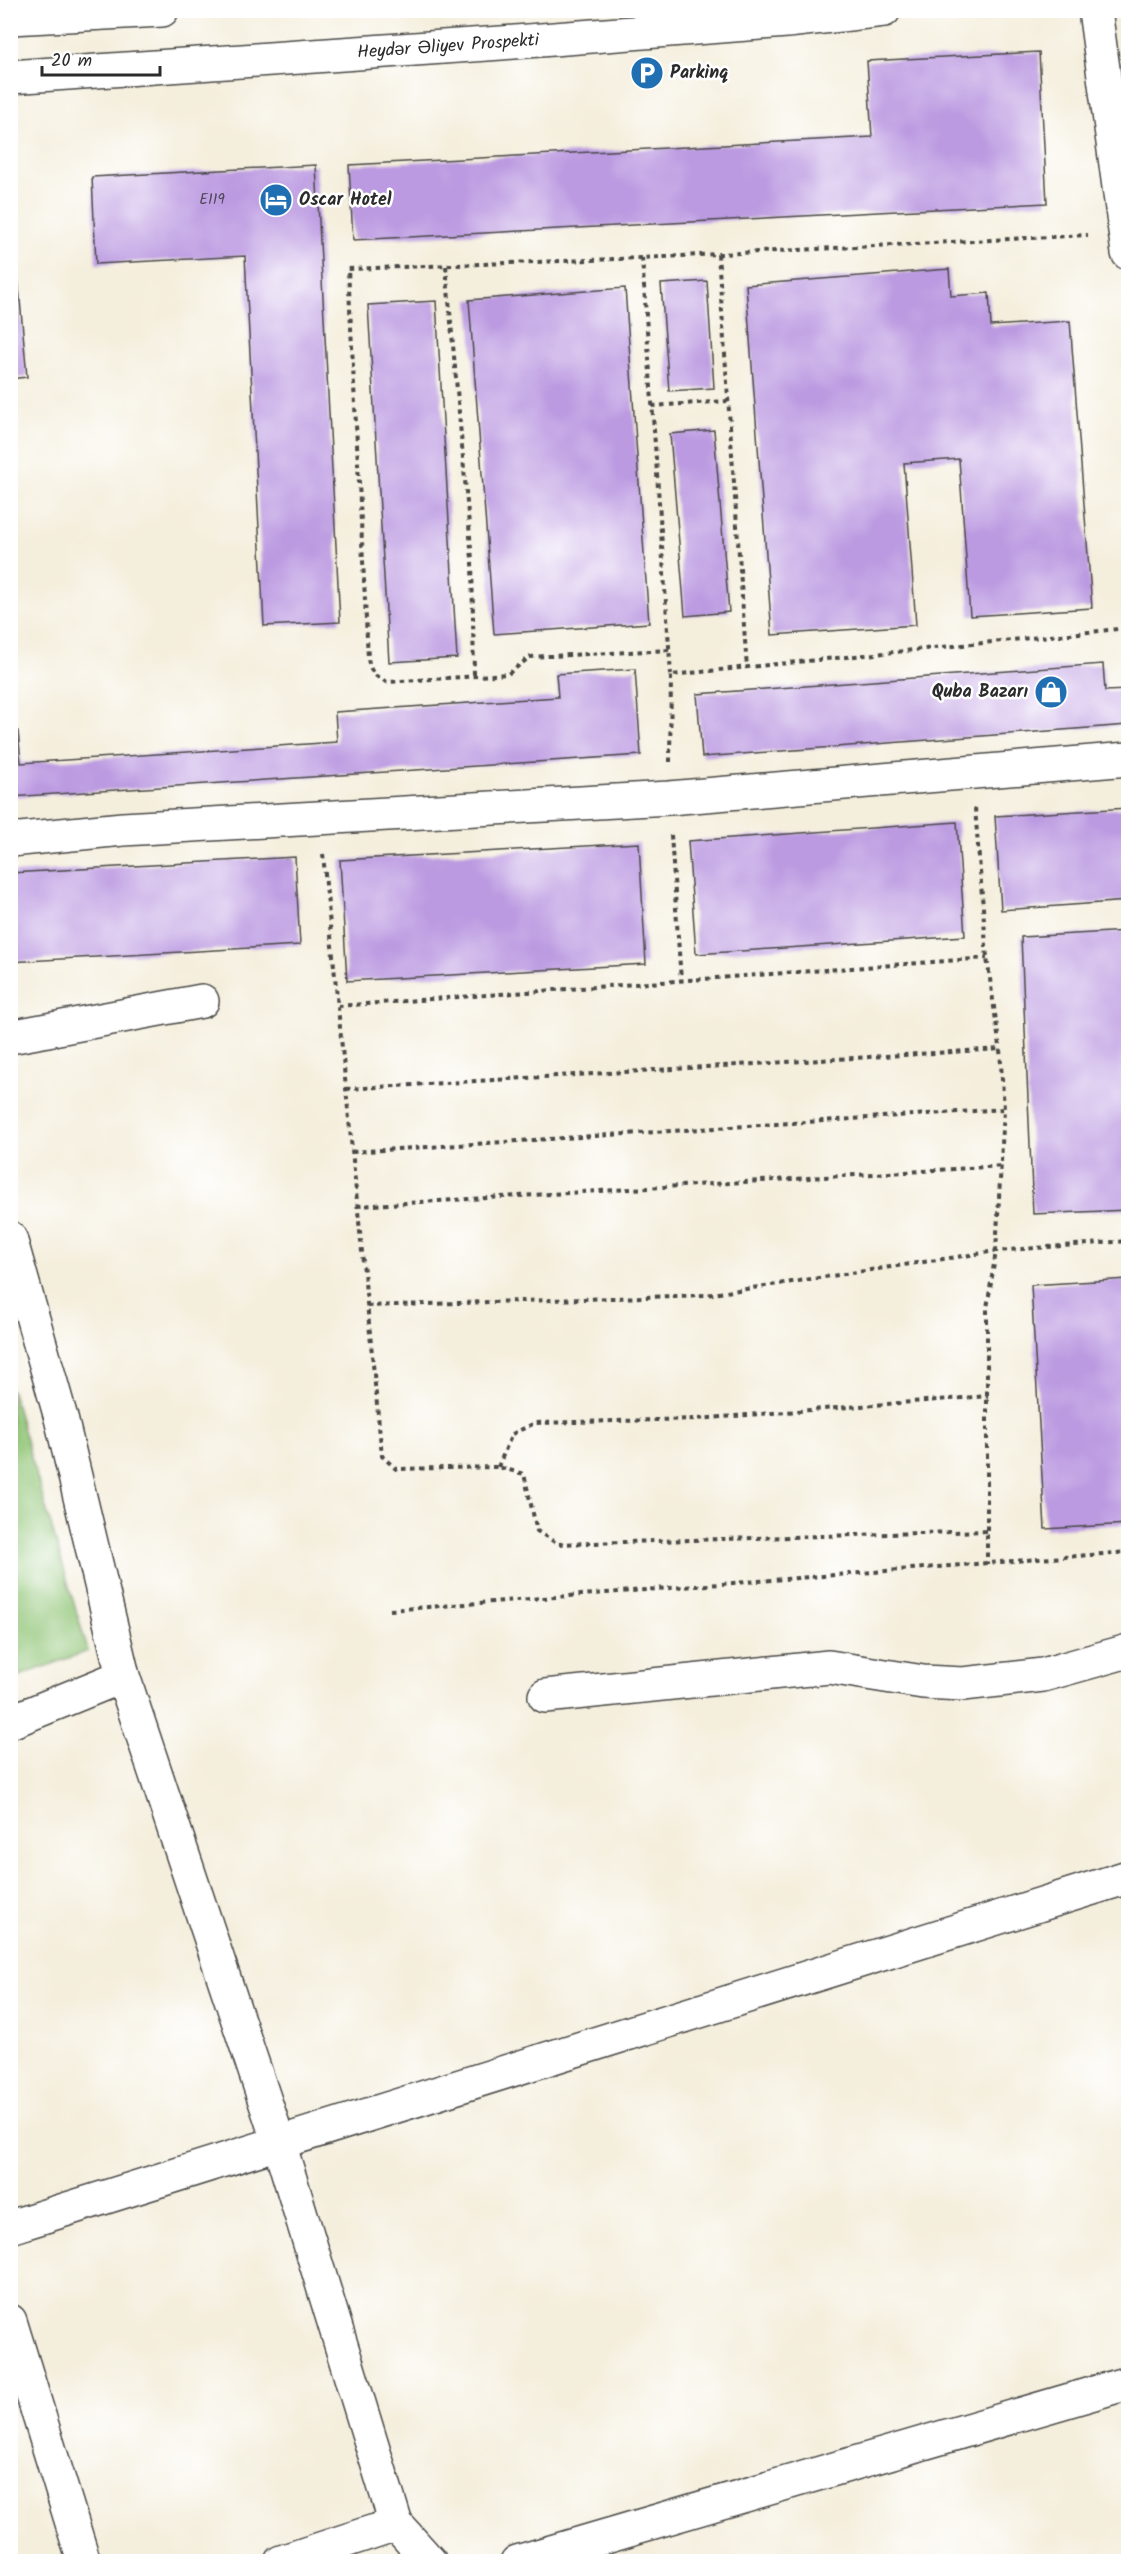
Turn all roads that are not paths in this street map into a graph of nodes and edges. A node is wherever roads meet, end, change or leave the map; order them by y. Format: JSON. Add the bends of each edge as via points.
{"nodes":[{"id":1,"x":162,"y":10,"type":"edge"},
{"id":2,"x":884,"y":10,"type":"edge"},
{"id":3,"x":1095,"y":10,"type":"edge"},
{"id":4,"x":130,"y":11,"type":"edge"},
{"id":5,"x":10,"y":18,"type":"edge"},
{"id":6,"x":10,"y":77,"type":"edge"},
{"id":7,"x":1127,"y":243,"type":"edge"},
{"id":8,"x":1128,"y":759,"type":"edge"},
{"id":9,"x":10,"y":840,"type":"edge"},
{"id":10,"x":202,"y":1001,"type":"dead end"},
{"id":11,"x":10,"y":1037,"type":"edge"},
{"id":12,"x":10,"y":1238,"type":"edge"},
{"id":13,"x":1128,"y":1652,"type":"edge"},
{"id":14,"x":123,"y":1676,"type":"junction"},
{"id":15,"x":546,"y":1696,"type":"dead end"},
{"id":16,"x":10,"y":1722,"type":"edge"},
{"id":17,"x":1128,"y":1877,"type":"edge"},
{"id":18,"x":279,"y":2143,"type":"junction"},
{"id":19,"x":10,"y":2227,"type":"edge"},
{"id":20,"x":10,"y":2321,"type":"edge"},
{"id":21,"x":1128,"y":2383,"type":"edge"},
{"id":22,"x":396,"y":2524,"type":"junction"},
{"id":23,"x":84,"y":2562,"type":"edge"},
{"id":24,"x":281,"y":2562,"type":"edge"},
{"id":25,"x":430,"y":2562,"type":"edge"},
{"id":26,"x":518,"y":2562,"type":"edge"}],
"edges":[{"from":1,"to":4,"type":"main road"},
{"from":2,"to":6,"type":"main road","name":"Heydər Əliyev Prospekti","via":[[788,21]]},
{"from":3,"to":7,"type":"main road"},
{"from":4,"to":5,"type":"main road"},
{"from":8,"to":9,"type":"main road","via":[[669,798],[123,829]]},
{"from":10,"to":11,"type":"main road"},
{"from":12,"to":14,"type":"main road","via":[[61,1418]]},
{"from":13,"to":15,"type":"main road","via":[[1043,1675],[963,1684],[922,1682],[829,1667]]},
{"from":14,"to":16,"type":"main road"},
{"from":14,"to":18,"type":"main road"},
{"from":17,"to":18,"type":"main road"},
{"from":18,"to":19,"type":"main road"},
{"from":18,"to":22,"type":"main road"},
{"from":20,"to":23,"type":"main road"},
{"from":21,"to":26,"type":"main road"},
{"from":22,"to":24,"type":"main road"},
{"from":22,"to":25,"type":"main road"}]}
